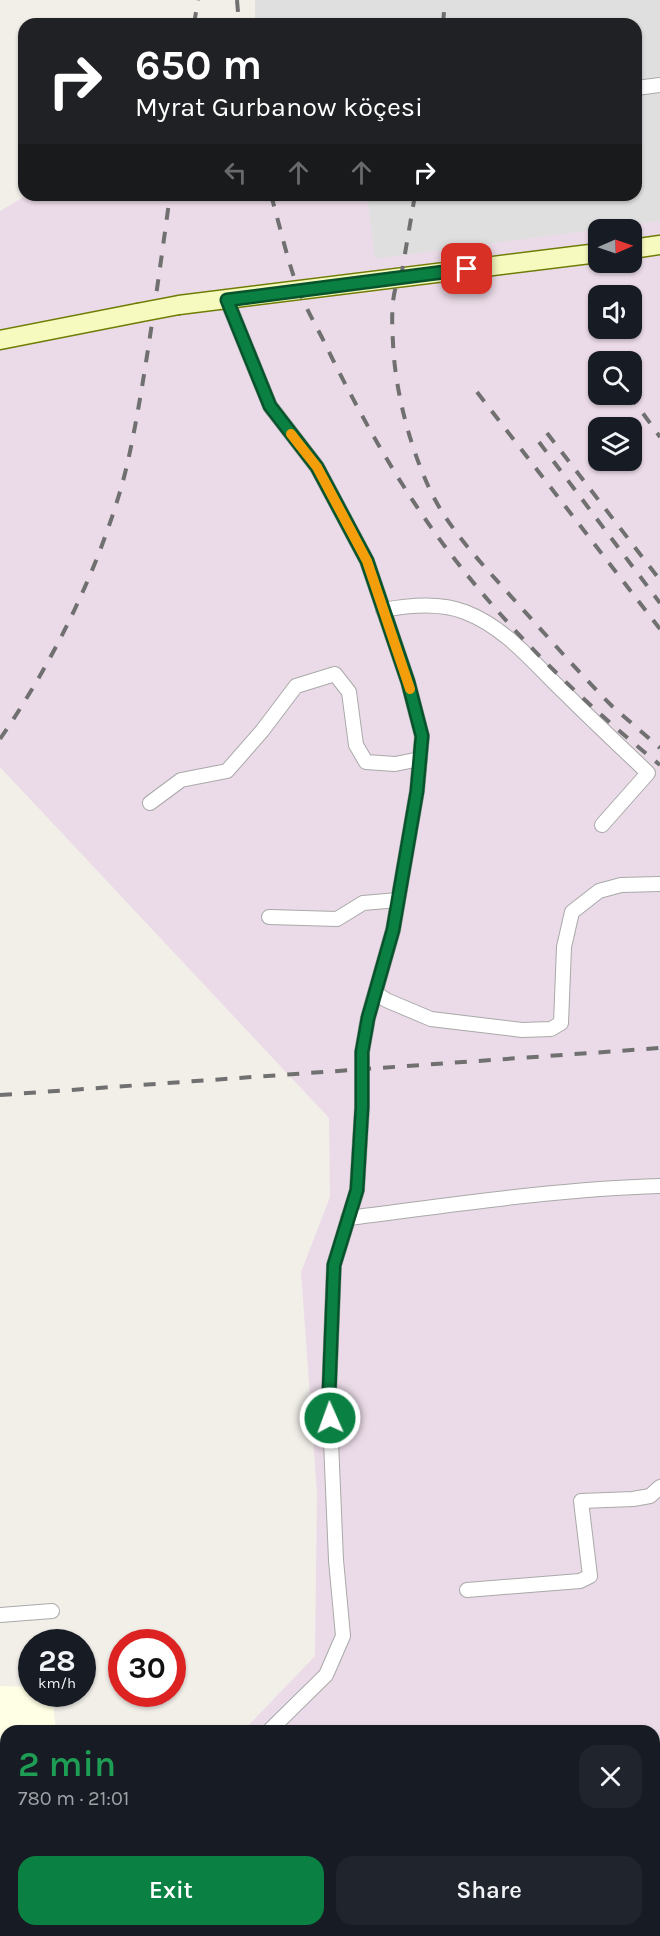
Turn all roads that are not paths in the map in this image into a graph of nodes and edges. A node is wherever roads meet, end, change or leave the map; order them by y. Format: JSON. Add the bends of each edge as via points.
{"nodes":[{"id":1,"x":660,"y":85,"type":"edge"},
{"id":2,"x":642,"y":87,"type":"edge"},
{"id":3,"x":660,"y":246,"type":"edge"},
{"id":4,"x":642,"y":248,"type":"edge"},
{"id":5,"x":588,"y":254,"type":"edge"},
{"id":6,"x":227,"y":300,"type":"junction"},
{"id":7,"x":0,"y":340,"type":"edge"},
{"id":8,"x":383,"y":610,"type":"junction"},
{"id":9,"x":420,"y":759,"type":"junction"},
{"id":10,"x":150,"y":803,"type":"dead end"},
{"id":11,"x":602,"y":825,"type":"dead end"},
{"id":12,"x":660,"y":884,"type":"edge"},
{"id":13,"x":398,"y":900,"type":"junction"},
{"id":14,"x":269,"y":917,"type":"dead end"},
{"id":15,"x":376,"y":993,"type":"junction"},
{"id":16,"x":660,"y":1186,"type":"edge"},
{"id":17,"x":348,"y":1218,"type":"junction"},
{"id":18,"x":660,"y":1487,"type":"edge"},
{"id":19,"x":467,"y":1590,"type":"dead end"},
{"id":20,"x":52,"y":1611,"type":"dead end"},
{"id":21,"x":0,"y":1616,"type":"edge"},
{"id":22,"x":275,"y":1725,"type":"edge"}],
"edges":[{"from":1,"to":2,"type":"street"},
{"from":3,"to":4,"type":"street"},
{"from":5,"to":6,"type":"street"},
{"from":6,"to":7,"type":"street","bridge":true,"via":[[179,305]]},
{"from":6,"to":8,"type":"street","via":[[270,406],[317,467],[367,561]]},
{"from":8,"to":9,"type":"street","via":[[422,736]]},
{"from":8,"to":11,"type":"street","via":[[440,606],[491,623],[648,773]]},
{"from":9,"to":10,"type":"street","via":[[395,764],[366,762],[356,745],[349,692],[334,674],[296,686],[227,771],[181,780]]},
{"from":9,"to":13,"type":"street"},
{"from":12,"to":15,"type":"street","via":[[621,885],[599,891],[572,912],[564,947],[561,1023],[551,1029],[522,1030],[431,1019]]},
{"from":13,"to":14,"type":"street","via":[[363,903],[337,919]]},
{"from":13,"to":15,"type":"street"},
{"from":15,"to":17,"type":"street","via":[[362,1052],[357,1190]]},
{"from":16,"to":17,"type":"street","via":[[529,1196]]},
{"from":17,"to":22,"type":"street","via":[[334,1265],[329,1394],[343,1636],[326,1675]]},
{"from":18,"to":19,"type":"street","via":[[650,1496],[581,1501],[590,1576],[580,1581]]},
{"from":20,"to":21,"type":"street"}]}
